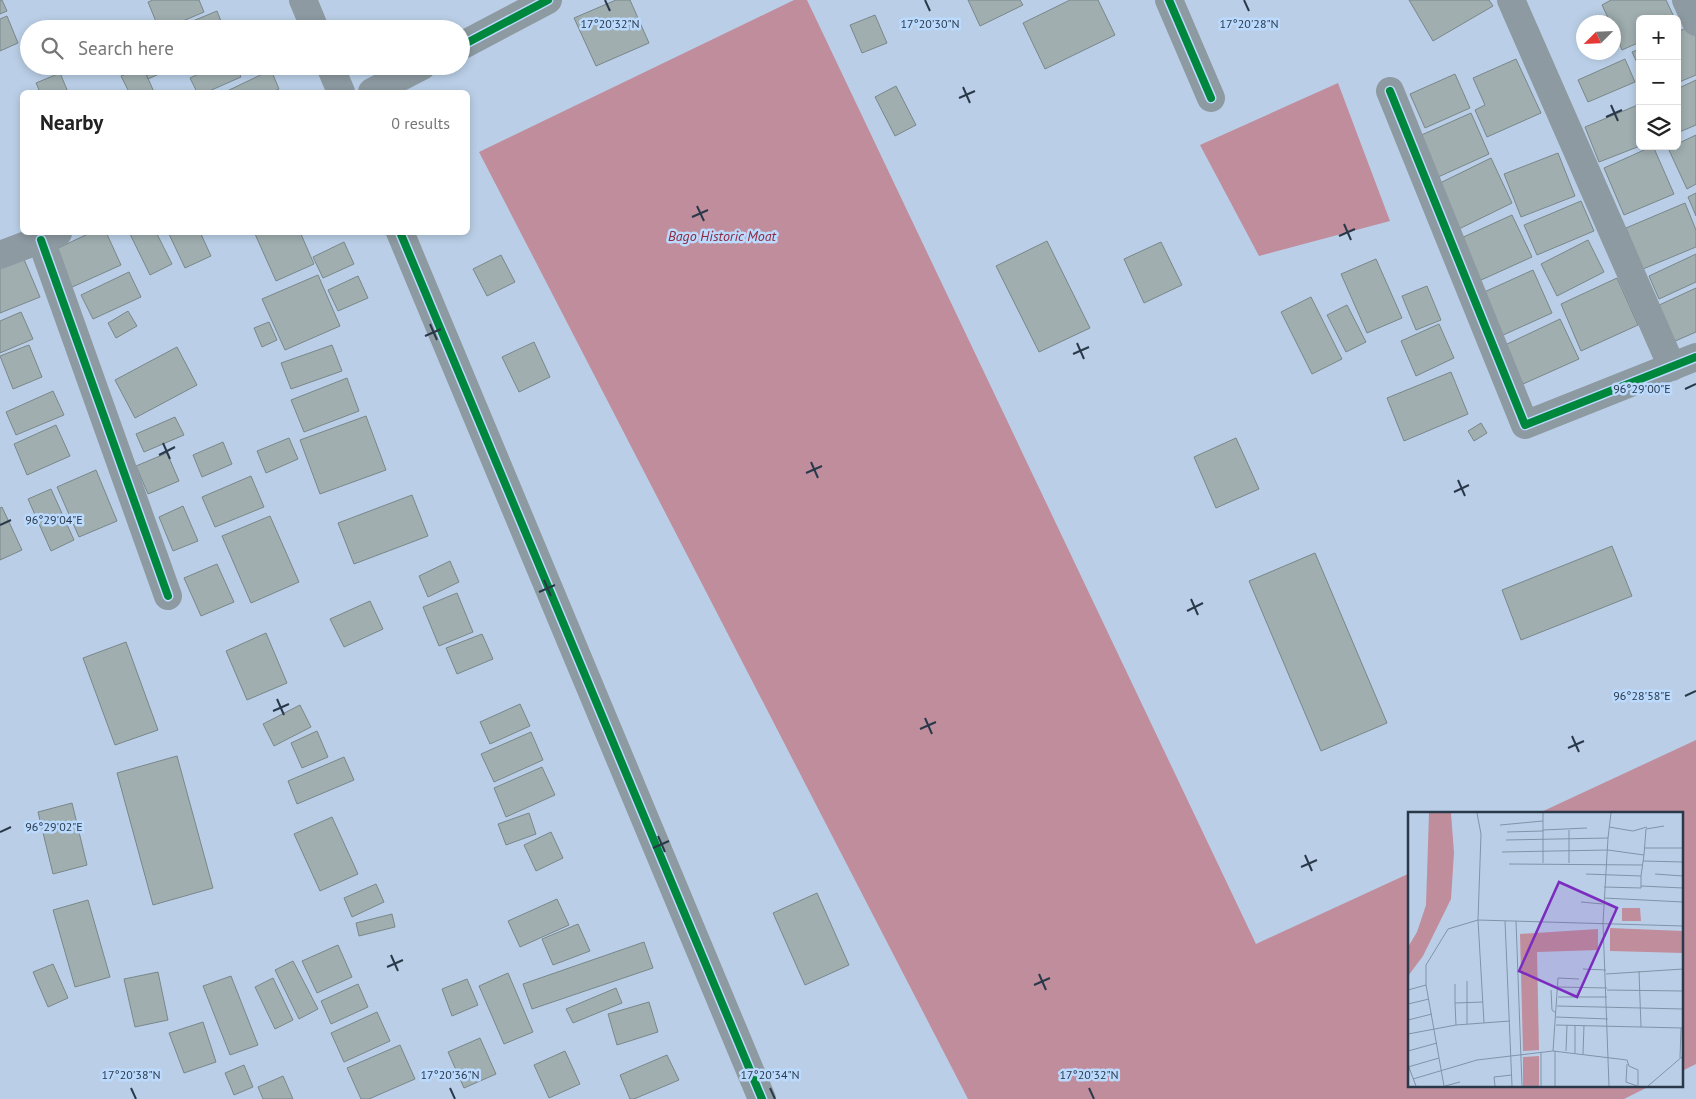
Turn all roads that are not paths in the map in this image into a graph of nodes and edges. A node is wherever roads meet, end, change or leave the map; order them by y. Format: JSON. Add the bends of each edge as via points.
{"nodes":[{"id":1,"x":303,"y":0,"type":"edge"},
{"id":2,"x":548,"y":0,"type":"edge"},
{"id":3,"x":1169,"y":0,"type":"edge"},
{"id":4,"x":1511,"y":0,"type":"edge"},
{"id":5,"x":1686,"y":0,"type":"edge"},
{"id":6,"x":311,"y":20,"type":"edge"},
{"id":7,"x":1696,"y":22,"type":"edge"},
{"id":8,"x":470,"y":41,"type":"edge"},
{"id":9,"x":334,"y":75,"type":"edge"},
{"id":10,"x":405,"y":75,"type":"edge"},
{"id":11,"x":340,"y":90,"type":"edge"},
{"id":12,"x":376,"y":90,"type":"edge"},
{"id":13,"x":1390,"y":91,"type":"dead end"},
{"id":14,"x":1211,"y":98,"type":"dead end"},
{"id":15,"x":401,"y":235,"type":"edge"},
{"id":16,"x":50,"y":236,"type":"edge"},
{"id":17,"x":0,"y":255,"type":"edge"},
{"id":18,"x":1684,"y":362,"type":"edge"},
{"id":19,"x":168,"y":596,"type":"dead end"},
{"id":20,"x":762,"y":1099,"type":"edge"}],
"edges":[{"from":1,"to":6,"type":"street"},
{"from":2,"to":8,"type":"street"},
{"from":3,"to":14,"type":"street"},
{"from":4,"to":18,"type":"street"},
{"from":5,"to":7,"type":"street"},
{"from":9,"to":11,"type":"street"},
{"from":10,"to":12,"type":"street"},
{"from":13,"to":18,"type":"street","via":[[1525,425]]},
{"from":15,"to":20,"type":"street"},
{"from":16,"to":17,"type":"street"},
{"from":16,"to":19,"type":"street"}]}
